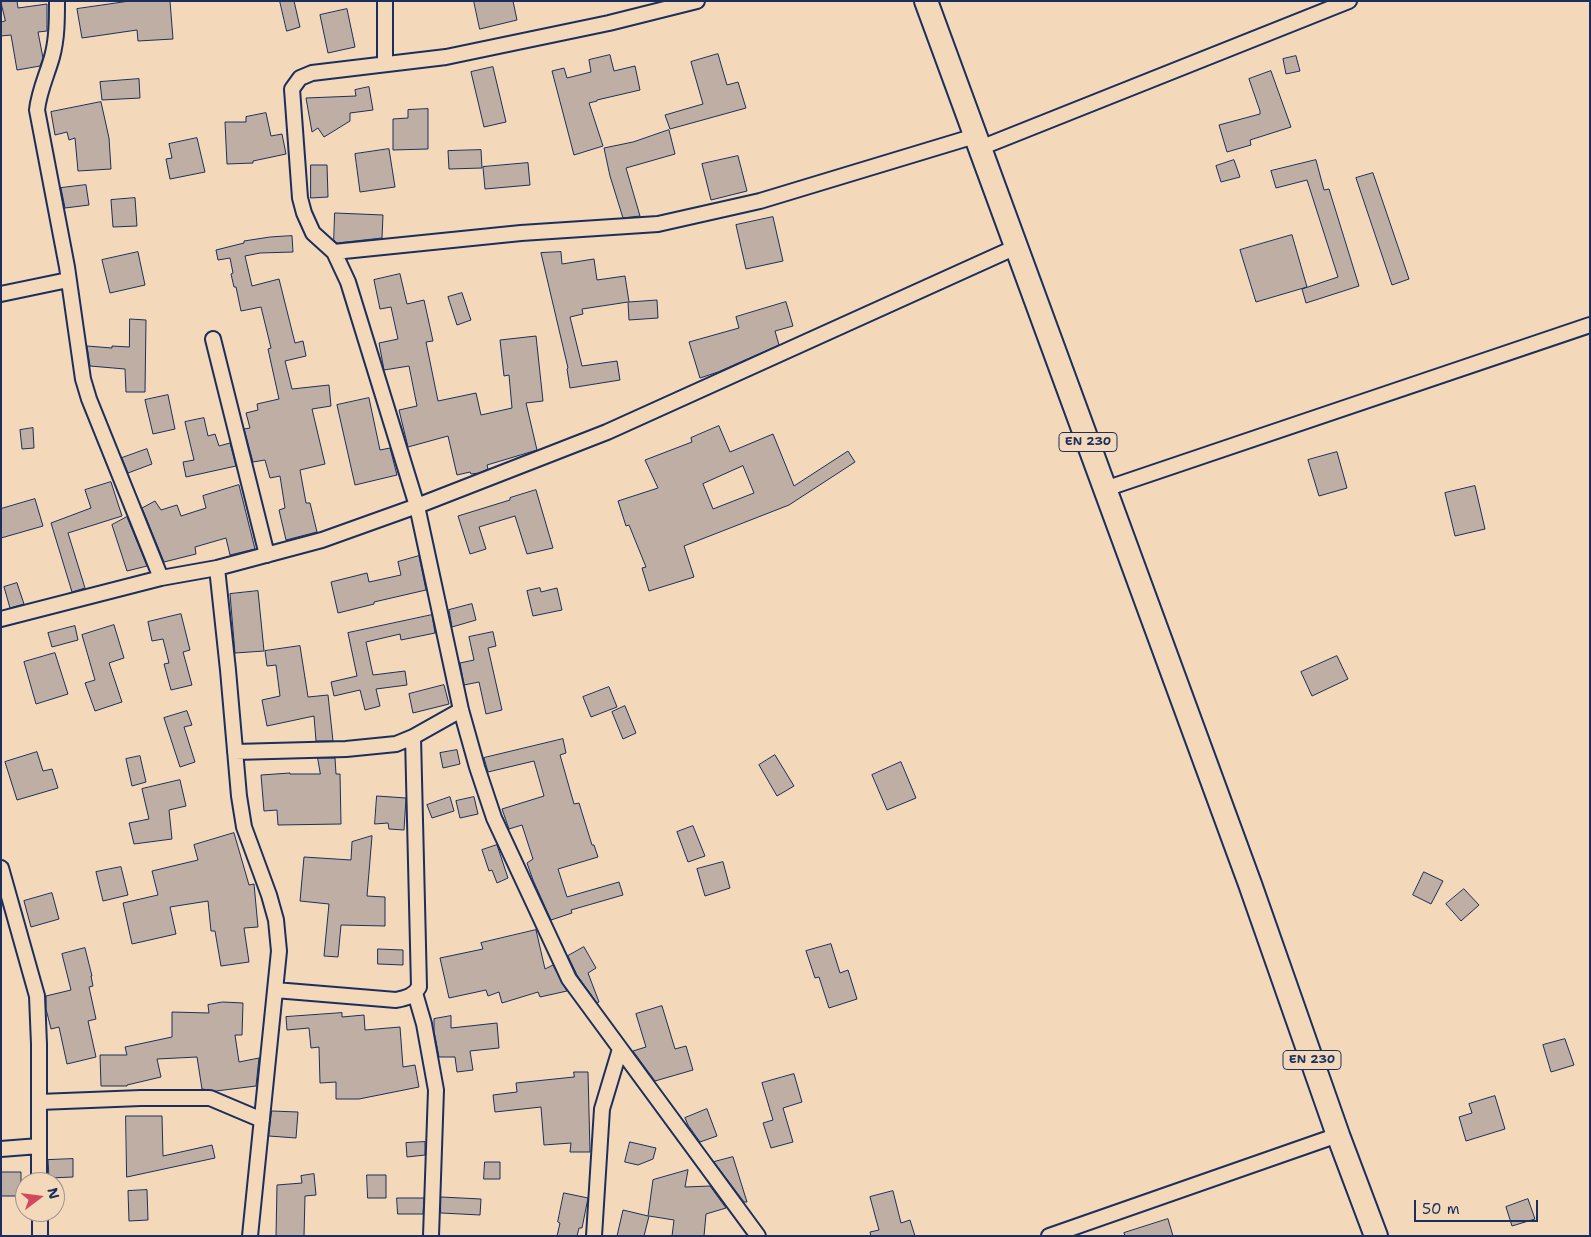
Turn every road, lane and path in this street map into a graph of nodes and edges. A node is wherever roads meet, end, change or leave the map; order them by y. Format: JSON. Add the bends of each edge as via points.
{"nodes":[{"id":1,"x":57,"y":1,"type":"edge"},
{"id":2,"x":385,"y":1,"type":"edge"},
{"id":3,"x":697,"y":1,"type":"edge"},
{"id":4,"x":926,"y":1,"type":"edge"},
{"id":5,"x":1349,"y":1,"type":"edge"},
{"id":6,"x":385,"y":64,"type":"junction"},
{"id":7,"x":978,"y":142,"type":"junction"},
{"id":8,"x":1016,"y":246,"type":"junction"},
{"id":9,"x":334,"y":252,"type":"junction"},
{"id":10,"x":68,"y":280,"type":"junction"},
{"id":11,"x":1,"y":294,"type":"edge"},
{"id":12,"x":1590,"y":325,"type":"edge"},
{"id":13,"x":213,"y":339,"type":"dead end"},
{"id":14,"x":1105,"y":489,"type":"junction"},
{"id":15,"x":417,"y":506,"type":"junction"},
{"id":16,"x":268,"y":555,"type":"junction"},
{"id":17,"x":216,"y":568,"type":"junction"},
{"id":18,"x":161,"y":578,"type":"junction"},
{"id":19,"x":1,"y":620,"type":"edge"},
{"id":20,"x":461,"y":710,"type":"junction"},
{"id":21,"x":413,"y":737,"type":"junction"},
{"id":22,"x":235,"y":752,"type":"junction"},
{"id":23,"x":1,"y":868,"type":"edge"},
{"id":24,"x":275,"y":990,"type":"junction"},
{"id":25,"x":415,"y":993,"type":"junction"},
{"id":26,"x":620,"y":1048,"type":"junction"},
{"id":27,"x":39,"y":1102,"type":"junction"},
{"id":28,"x":262,"y":1120,"type":"junction"},
{"id":29,"x":1338,"y":1135,"type":"junction"},
{"id":30,"x":39,"y":1146,"type":"junction"},
{"id":31,"x":1,"y":1149,"type":"edge"},
{"id":32,"x":39,"y":1172,"type":"edge"},
{"id":33,"x":40,"y":1222,"type":"edge"},
{"id":34,"x":40,"y":1236,"type":"edge"},
{"id":35,"x":250,"y":1236,"type":"edge"},
{"id":36,"x":430,"y":1236,"type":"edge"},
{"id":37,"x":594,"y":1236,"type":"edge"},
{"id":38,"x":758,"y":1236,"type":"edge"},
{"id":39,"x":1049,"y":1236,"type":"edge"},
{"id":40,"x":1376,"y":1236,"type":"edge"}],
"edges":[{"from":1,"to":10,"type":"street","via":[[52,56],[36,110]]},
{"from":2,"to":6,"type":"street"},
{"from":3,"to":6,"type":"street","via":[[446,57]]},
{"from":4,"to":7,"type":"main road","number":"EN 230"},
{"from":5,"to":7,"type":"street"},
{"from":6,"to":9,"type":"street","via":[[312,73],[300,78],[292,89],[304,214],[313,233]]},
{"from":7,"to":8,"type":"main road","number":"EN 230"},
{"from":7,"to":9,"type":"street","via":[[760,201],[658,224],[521,233]]},
{"from":8,"to":14,"type":"main road","number":"EN 230"},
{"from":8,"to":15,"type":"street","via":[[607,432]]},
{"from":9,"to":15,"type":"street","via":[[348,282]]},
{"from":10,"to":11,"type":"street"},
{"from":10,"to":18,"type":"street","via":[[89,399]]},
{"from":12,"to":14,"type":"street"},
{"from":13,"to":16,"type":"street"},
{"from":14,"to":29,"type":"main road","number":"EN 230","via":[[1247,874]]},
{"from":15,"to":16,"type":"street","via":[[322,540]]},
{"from":15,"to":20,"type":"street"},
{"from":16,"to":17,"type":"street"},
{"from":17,"to":18,"type":"street"},
{"from":17,"to":22,"type":"street"},
{"from":18,"to":19,"type":"street"},
{"from":20,"to":21,"type":"street"},
{"from":20,"to":26,"type":"street","via":[[494,818],[569,979]]},
{"from":21,"to":22,"type":"street","via":[[396,744],[346,750]]},
{"from":21,"to":25,"type":"street","via":[[419,987]]},
{"from":22,"to":24,"type":"street","via":[[244,828],[276,920],[279,951]]},
{"from":23,"to":27,"type":"street","via":[[37,996]]},
{"from":24,"to":25,"type":"street","via":[[396,1000]]},
{"from":24,"to":28,"type":"street"},
{"from":25,"to":36,"type":"street","via":[[436,1090]]},
{"from":26,"to":37,"type":"street","via":[[602,1109]]},
{"from":26,"to":38,"type":"street"},
{"from":27,"to":28,"type":"street","via":[[210,1098]]},
{"from":27,"to":30,"type":"street"},
{"from":28,"to":35,"type":"street"},
{"from":29,"to":39,"type":"street"},
{"from":29,"to":40,"type":"main road","number":"EN 230"},
{"from":30,"to":31,"type":"street"},
{"from":30,"to":32,"type":"street"},
{"from":33,"to":34,"type":"street"}]}
